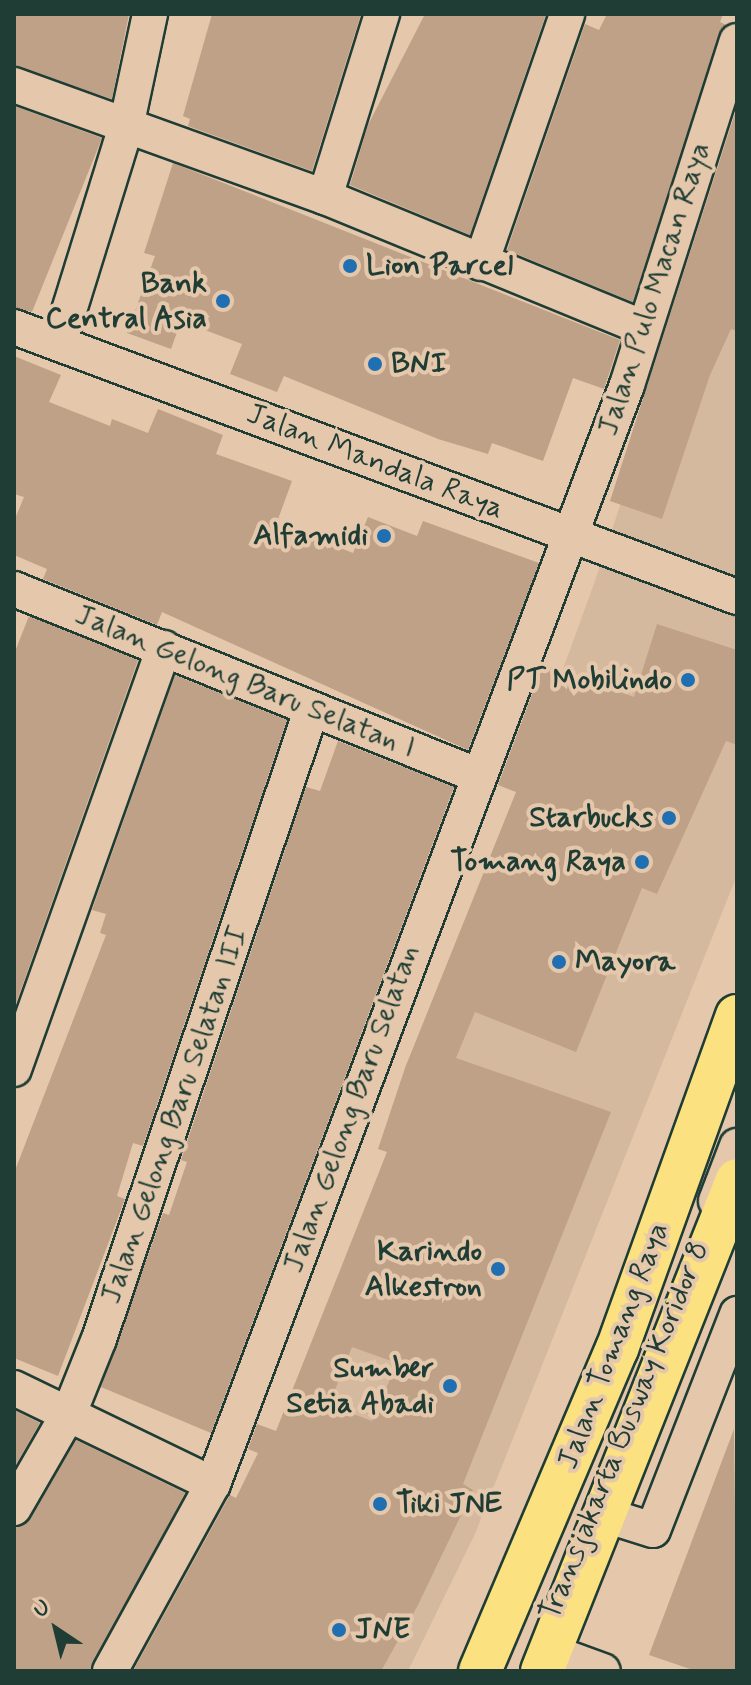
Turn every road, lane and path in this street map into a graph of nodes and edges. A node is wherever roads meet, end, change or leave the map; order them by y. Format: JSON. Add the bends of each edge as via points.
{"nodes":[{"id":1,"x":150,"y":14,"type":"edge"},
{"id":2,"x":382,"y":14,"type":"edge"},
{"id":3,"x":567,"y":14,"type":"edge"},
{"id":4,"x":737,"y":41,"type":"edge"},
{"id":5,"x":14,"y":85,"type":"edge"},
{"id":6,"x":126,"y":127,"type":"junction"},
{"id":7,"x":325,"y":197,"type":"junction"},
{"id":8,"x":481,"y":263,"type":"junction"},
{"id":9,"x":14,"y":327,"type":"edge"},
{"id":10,"x":642,"y":327,"type":"junction"},
{"id":11,"x":59,"y":343,"type":"junction"},
{"id":12,"x":569,"y":536,"type":"junction"},
{"id":13,"x":14,"y":589,"type":"edge"},
{"id":14,"x":737,"y":597,"type":"edge"},
{"id":15,"x":164,"y":648,"type":"junction"},
{"id":16,"x":311,"y":711,"type":"junction"},
{"id":17,"x":477,"y":775,"type":"junction"},
{"id":18,"x":737,"y":1016,"type":"edge"},
{"id":19,"x":737,"y":1058,"type":"edge"},
{"id":20,"x":14,"y":1069,"type":"edge"},
{"id":21,"x":737,"y":1146,"type":"edge"},
{"id":22,"x":737,"y":1180,"type":"edge"},
{"id":23,"x":737,"y":1314,"type":"edge"},
{"id":24,"x":669,"y":1353,"type":"junction"},
{"id":25,"x":716,"y":1362,"type":"junction"},
{"id":26,"x":14,"y":1388,"type":"edge"},
{"id":27,"x":70,"y":1411,"type":"junction"},
{"id":28,"x":213,"y":1484,"type":"junction"},
{"id":29,"x":14,"y":1508,"type":"edge"},
{"id":30,"x":605,"y":1515,"type":"junction"},
{"id":31,"x":541,"y":1665,"type":"edge"},
{"id":32,"x":110,"y":1671,"type":"edge"},
{"id":33,"x":480,"y":1671,"type":"edge"},
{"id":34,"x":493,"y":1671,"type":"edge"},
{"id":35,"x":603,"y":1671,"type":"edge"}],
"edges":[{"from":1,"to":6,"type":"street"},
{"from":2,"to":7,"type":"street"},
{"from":3,"to":8,"type":"street"},
{"from":4,"to":10,"type":"street","name":"Jalan Pulo Macan Raya"},
{"from":5,"to":6,"type":"street"},
{"from":6,"to":7,"type":"street"},
{"from":6,"to":11,"type":"street"},
{"from":7,"to":8,"type":"street"},
{"from":8,"to":10,"type":"street"},
{"from":9,"to":11,"type":"street","name":"Jalan Mandala Raya"},
{"from":10,"to":12,"type":"street","name":"Jalan Pulo Macan Raya"},
{"from":11,"to":12,"type":"street","name":"Jalan Mandala Raya"},
{"from":12,"to":14,"type":"street","name":"Jalan Mandala Raya"},
{"from":12,"to":17,"type":"street","name":"Jalan Gelong Baru Selatan"},
{"from":13,"to":15,"type":"street","name":"Jalan Gelong Baru Selatan I"},
{"from":15,"to":16,"type":"street","name":"Jalan Gelong Baru Selatan I"},
{"from":15,"to":20,"type":"street"},
{"from":16,"to":17,"type":"street","name":"Jalan Gelong Baru Selatan I"},
{"from":16,"to":27,"type":"street","name":"Jalan Gelong Baru Selatan III"},
{"from":17,"to":28,"type":"street","name":"Jalan Gelong Baru Selatan"},
{"from":18,"to":33,"type":"main road","name":"Jalan Tomang Raya","via":[[617,1349]]},
{"from":19,"to":34,"type":"street","name":"Transjakarta Busway Koridor 8","via":[[597,1431]]},
{"from":21,"to":31,"type":"street","name":"Transjakarta Busway Koridor 8"},
{"from":22,"to":24,"type":"main road","name":"Jalan Tomang Raya"},
{"from":23,"to":25,"type":"street"},
{"from":24,"to":25,"type":"street"},
{"from":24,"to":30,"type":"main road","name":"Jalan Tomang Raya"},
{"from":25,"to":30,"type":"street","via":[[653,1530]]},
{"from":26,"to":27,"type":"street"},
{"from":27,"to":28,"type":"street"},
{"from":27,"to":29,"type":"street","name":"Jalan Gelong Baru Selatan III"},
{"from":28,"to":32,"type":"street","name":"Jalan Gelong Baru Selatan"},
{"from":30,"to":31,"type":"main road","name":"Jalan Tomang Raya"},
{"from":31,"to":35,"type":"street"}]}
